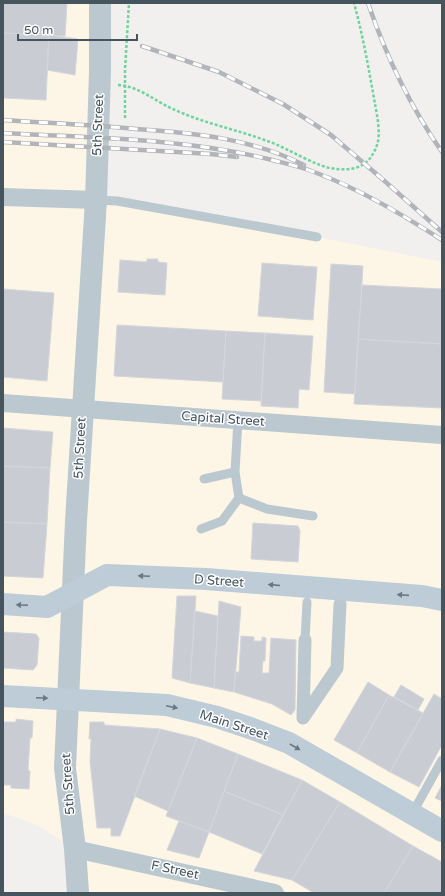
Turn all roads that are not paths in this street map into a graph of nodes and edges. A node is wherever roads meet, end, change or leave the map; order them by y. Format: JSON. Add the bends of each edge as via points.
{"nodes":[{"id":1,"x":100,"y":3,"type":"edge"},
{"id":2,"x":3,"y":197,"type":"edge"},
{"id":3,"x":96,"y":200,"type":"junction"},
{"id":4,"x":317,"y":237,"type":"dead end"},
{"id":5,"x":3,"y":403,"type":"edge"},
{"id":6,"x":82,"y":408,"type":"junction"},
{"id":7,"x":238,"y":420,"type":"junction"},
{"id":8,"x":442,"y":435,"type":"edge"},
{"id":9,"x":234,"y":472,"type":"junction"},
{"id":10,"x":204,"y":479,"type":"dead end"},
{"id":11,"x":239,"y":498,"type":"junction"},
{"id":12,"x":313,"y":516,"type":"dead end"},
{"id":13,"x":200,"y":529,"type":"dead end"},
{"id":14,"x":72,"y":594,"type":"junction"},
{"id":15,"x":442,"y":600,"type":"edge"},
{"id":16,"x":307,"y":602,"type":"dead end"},
{"id":17,"x":3,"y":604,"type":"edge"},
{"id":18,"x":340,"y":604,"type":"dead end"},
{"id":19,"x":305,"y":640,"type":"joint"},
{"id":20,"x":3,"y":696,"type":"edge"},
{"id":21,"x":68,"y":700,"type":"junction"},
{"id":22,"x":442,"y":760,"type":"edge"},
{"id":23,"x":412,"y":814,"type":"junction"},
{"id":24,"x":442,"y":831,"type":"edge"},
{"id":25,"x":74,"y":849,"type":"junction"},
{"id":26,"x":78,"y":893,"type":"edge"},
{"id":27,"x":275,"y":893,"type":"edge"}],
"edges":[{"from":1,"to":3,"type":"street","name":"5th Street"},
{"from":2,"to":3,"type":"street"},
{"from":3,"to":4,"type":"lane","via":[[117,201]]},
{"from":3,"to":6,"type":"street","name":"5th Street"},
{"from":5,"to":6,"type":"street","name":"Capital Street"},
{"from":6,"to":7,"type":"street","name":"Capital Street"},
{"from":6,"to":14,"type":"street","name":"5th Street"},
{"from":7,"to":8,"type":"street","name":"Capital Street"},
{"from":7,"to":9,"type":"lane"},
{"from":9,"to":10,"type":"lane"},
{"from":9,"to":11,"type":"lane"},
{"from":11,"to":12,"type":"lane","via":[[267,509]]},
{"from":11,"to":13,"type":"lane","via":[[222,521]]},
{"from":15,"to":14,"type":"main road","name":"D Street","one_way":true,"via":[[422,596],[125,575],[107,575]]},
{"from":14,"to":17,"type":"main road","name":"D Street","one_way":true,"via":[[47,607]]},
{"from":14,"to":21,"type":"street","name":"5th Street"},
{"from":16,"to":19,"type":"lane"},
{"from":18,"to":19,"type":"street","via":[[337,668],[302,720]]},
{"from":20,"to":21,"type":"main road","name":"Main Street","one_way":true},
{"from":21,"to":23,"type":"main road","name":"Main Street","one_way":true,"via":[[167,705],[250,728],[289,743]]},
{"from":21,"to":25,"type":"street","name":"5th Street","via":[[65,768]]},
{"from":22,"to":23,"type":"lane"},
{"from":23,"to":24,"type":"main road","name":"Main Street"},
{"from":25,"to":26,"type":"street","name":"5th Street"},
{"from":25,"to":27,"type":"street","name":"F Street"}]}
